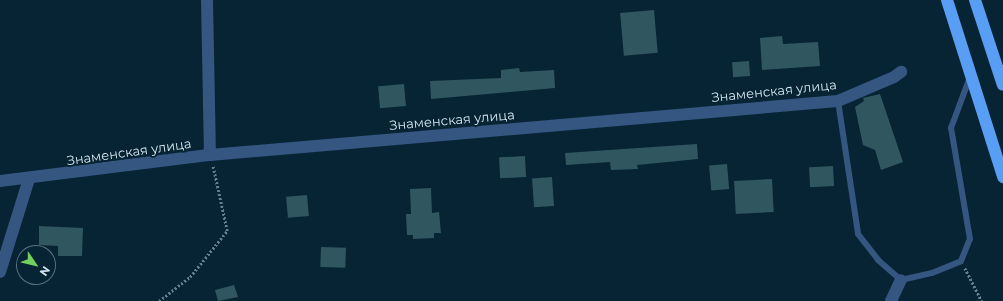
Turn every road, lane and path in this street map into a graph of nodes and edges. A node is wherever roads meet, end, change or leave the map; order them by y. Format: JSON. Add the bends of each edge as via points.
{"nodes":[{"id":1,"x":206,"y":0,"type":"edge"},
{"id":2,"x":946,"y":0,"type":"edge"},
{"id":3,"x":975,"y":0,"type":"edge"},
{"id":4,"x":900,"y":72,"type":"dead end"},
{"id":5,"x":970,"y":75,"type":"junction"},
{"id":6,"x":1003,"y":85,"type":"edge"},
{"id":7,"x":838,"y":101,"type":"junction"},
{"id":8,"x":210,"y":155,"type":"junction"},
{"id":9,"x":1003,"y":177,"type":"edge"},
{"id":10,"x":29,"y":179,"type":"junction"},
{"id":11,"x":0,"y":181,"type":"edge"},
{"id":12,"x":961,"y":261,"type":"junction"},
{"id":13,"x":0,"y":272,"type":"edge"},
{"id":14,"x":901,"y":280,"type":"junction"},
{"id":15,"x":159,"y":301,"type":"edge"},
{"id":16,"x":891,"y":301,"type":"edge"},
{"id":17,"x":982,"y":301,"type":"edge"}],
"edges":[{"from":1,"to":8,"type":"street"},
{"from":2,"to":5,"type":"highway"},
{"from":3,"to":6,"type":"highway"},
{"from":4,"to":7,"type":"street","name":"Знаменская улица"},
{"from":5,"to":9,"type":"highway"},
{"from":5,"to":12,"type":"lane","via":[[951,128],[970,239]]},
{"from":7,"to":8,"type":"street","name":"Знаменская улица"},
{"from":7,"to":14,"type":"lane","via":[[858,234],[878,260]]},
{"from":8,"to":10,"type":"street","name":"Знаменская улица"},
{"from":8,"to":15,"type":"path","via":[[227,230],[190,277]]},
{"from":10,"to":11,"type":"street","name":"Знаменская улица"},
{"from":10,"to":13,"type":"street"},
{"from":12,"to":14,"type":"lane","via":[[932,273]]},
{"from":12,"to":17,"type":"path"},
{"from":14,"to":16,"type":"street"}]}
